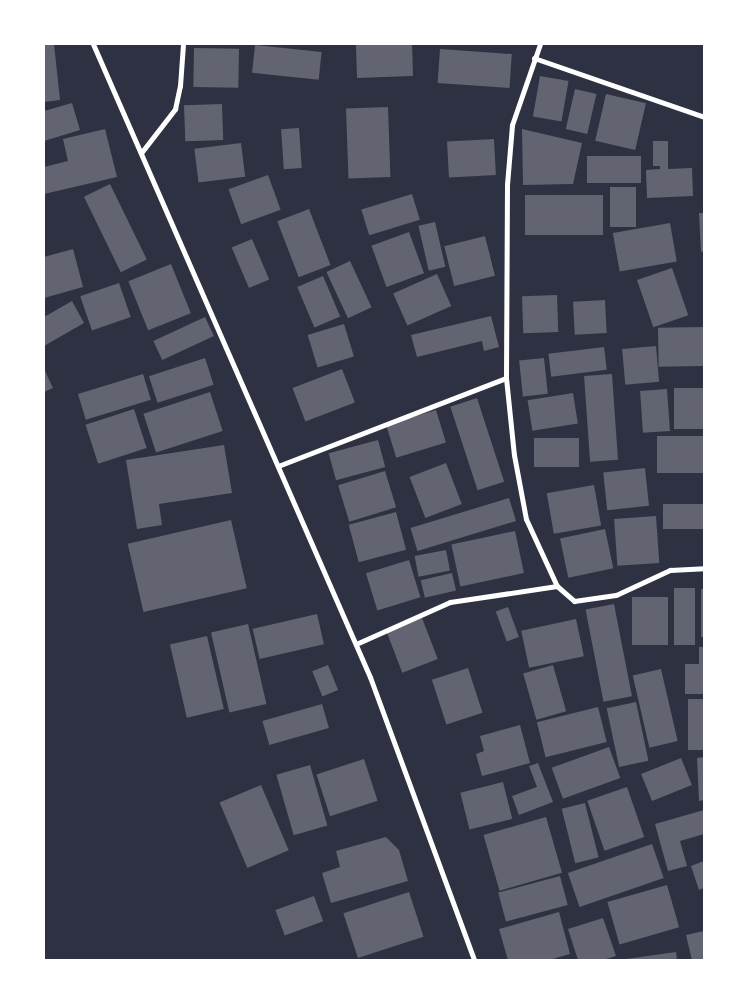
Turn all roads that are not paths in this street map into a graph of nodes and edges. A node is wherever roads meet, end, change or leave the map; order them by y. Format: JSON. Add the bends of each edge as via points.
{"nodes":[{"id":1,"x":93,"y":44,"type":"edge"},
{"id":2,"x":183,"y":44,"type":"edge"},
{"id":3,"x":540,"y":44,"type":"edge"},
{"id":4,"x":534,"y":58,"type":"junction"},
{"id":5,"x":704,"y":117,"type":"edge"},
{"id":6,"x":141,"y":153,"type":"junction"},
{"id":7,"x":506,"y":378,"type":"junction"},
{"id":8,"x":278,"y":466,"type":"junction"},
{"id":9,"x":704,"y":568,"type":"edge"},
{"id":10,"x":556,"y":586,"type":"junction"},
{"id":11,"x":356,"y":644,"type":"junction"},
{"id":12,"x":474,"y":960,"type":"edge"}],
"edges":[{"from":1,"to":6,"type":"street"},
{"from":2,"to":6,"type":"street","via":[[175,109]]},
{"from":3,"to":4,"type":"street"},
{"from":4,"to":5,"type":"street"},
{"from":4,"to":7,"type":"street","via":[[512,125],[507,184]]},
{"from":6,"to":8,"type":"street"},
{"from":7,"to":8,"type":"street"},
{"from":7,"to":10,"type":"street","via":[[514,455],[526,519]]},
{"from":8,"to":11,"type":"street"},
{"from":9,"to":10,"type":"street","via":[[670,570],[616,595],[574,601]]},
{"from":10,"to":11,"type":"street","via":[[450,602]]},
{"from":11,"to":12,"type":"street"}]}
